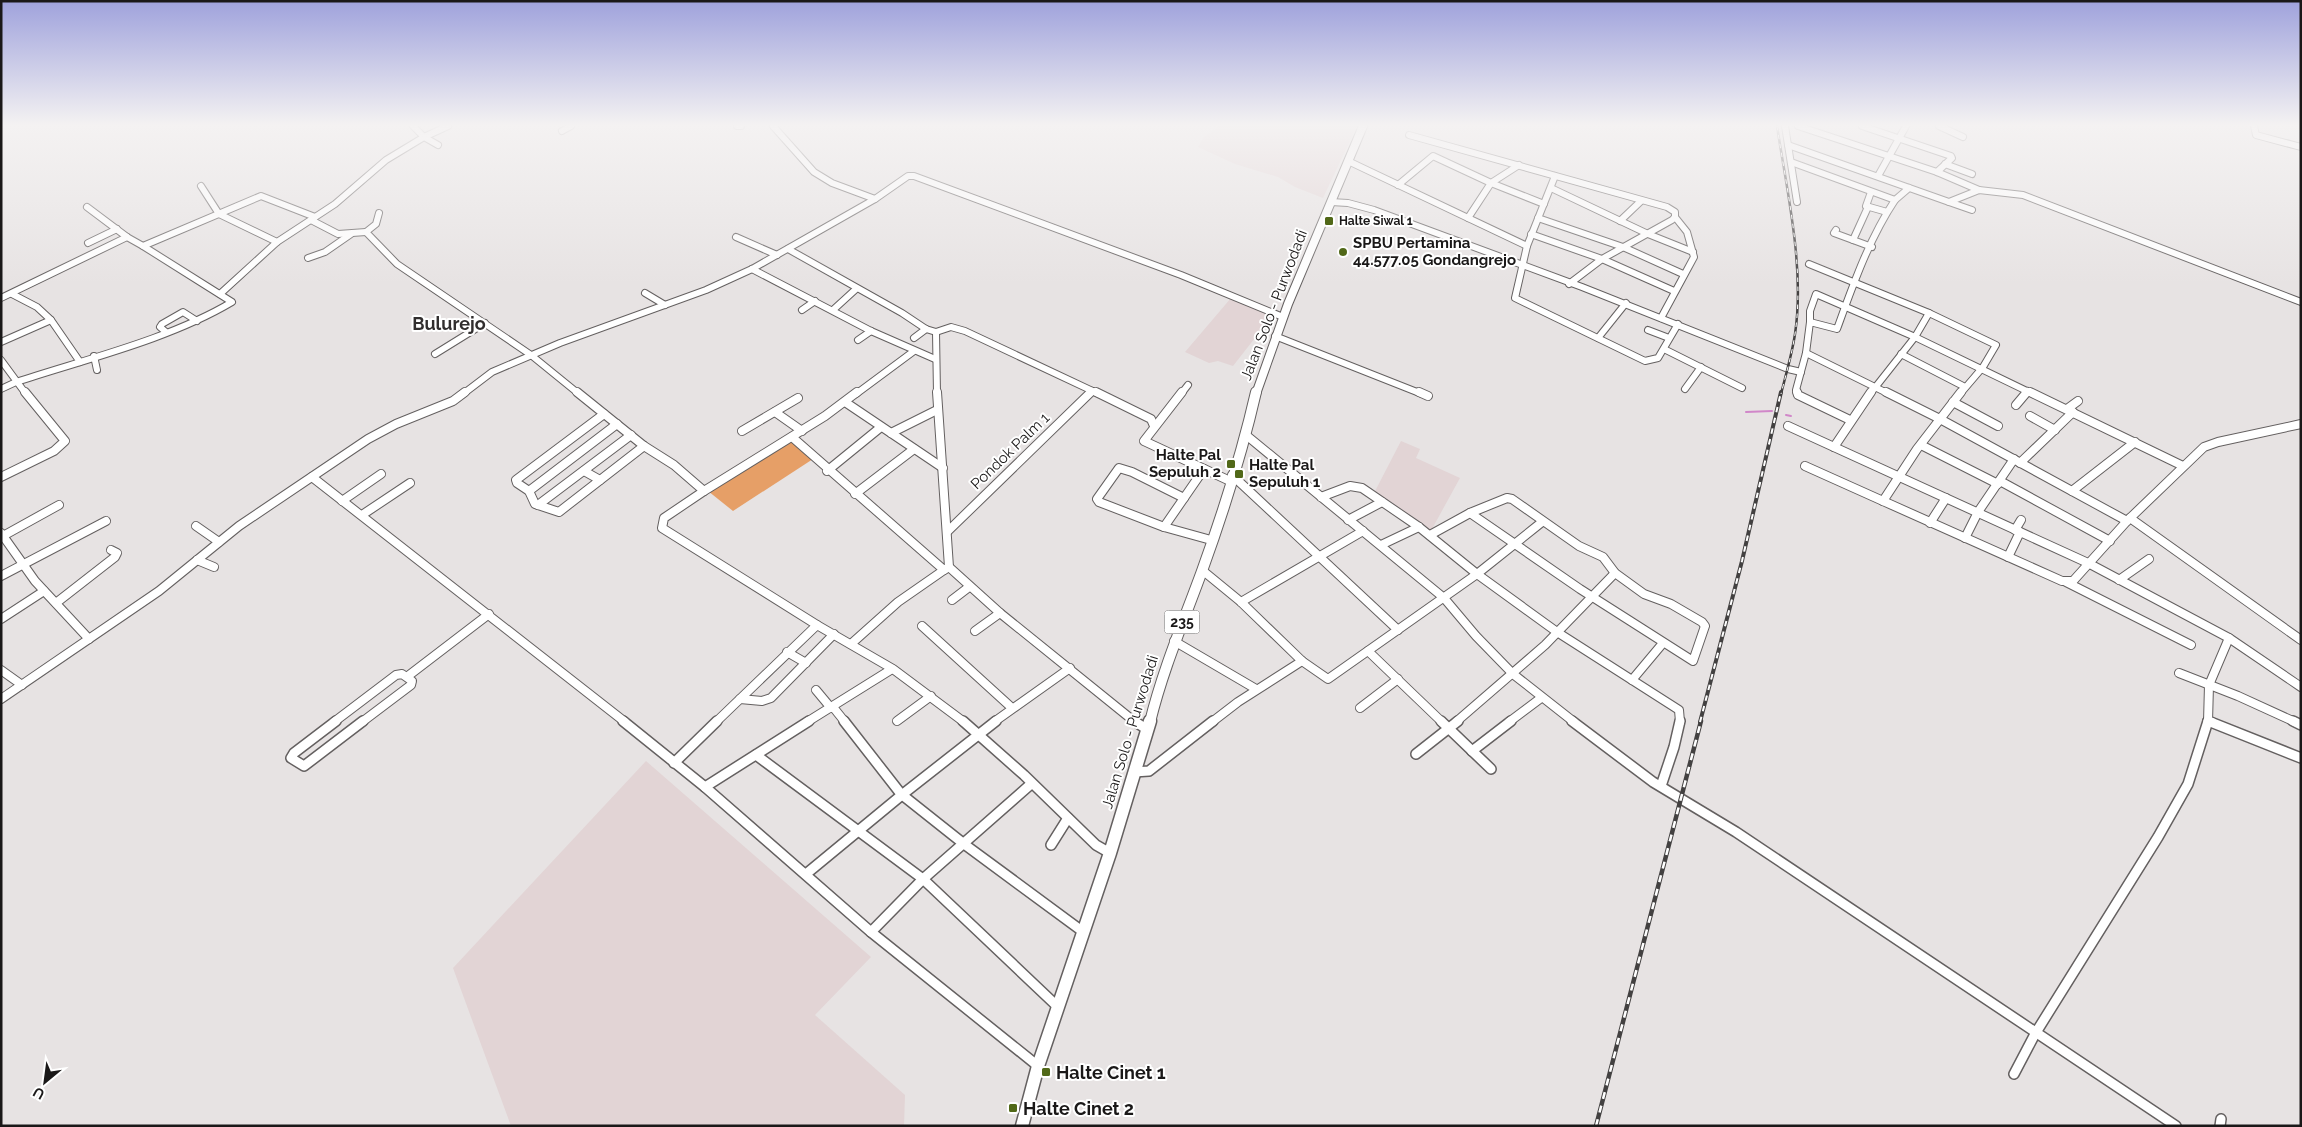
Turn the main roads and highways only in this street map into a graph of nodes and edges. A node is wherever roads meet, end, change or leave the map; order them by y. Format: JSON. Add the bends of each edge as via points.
{"nodes":[{"id":1,"x":1341,"y":179,"type":"edge"},
{"id":2,"x":1024,"y":1125,"type":"edge"}],
"edges":[{"from":1,"to":2,"type":"main road","name":"Jalan Solo - Purwodadi","number":"235","via":[[1258,384],[1246,434],[1202,570],[1160,680],[1110,853],[1038,1066]]}]}
